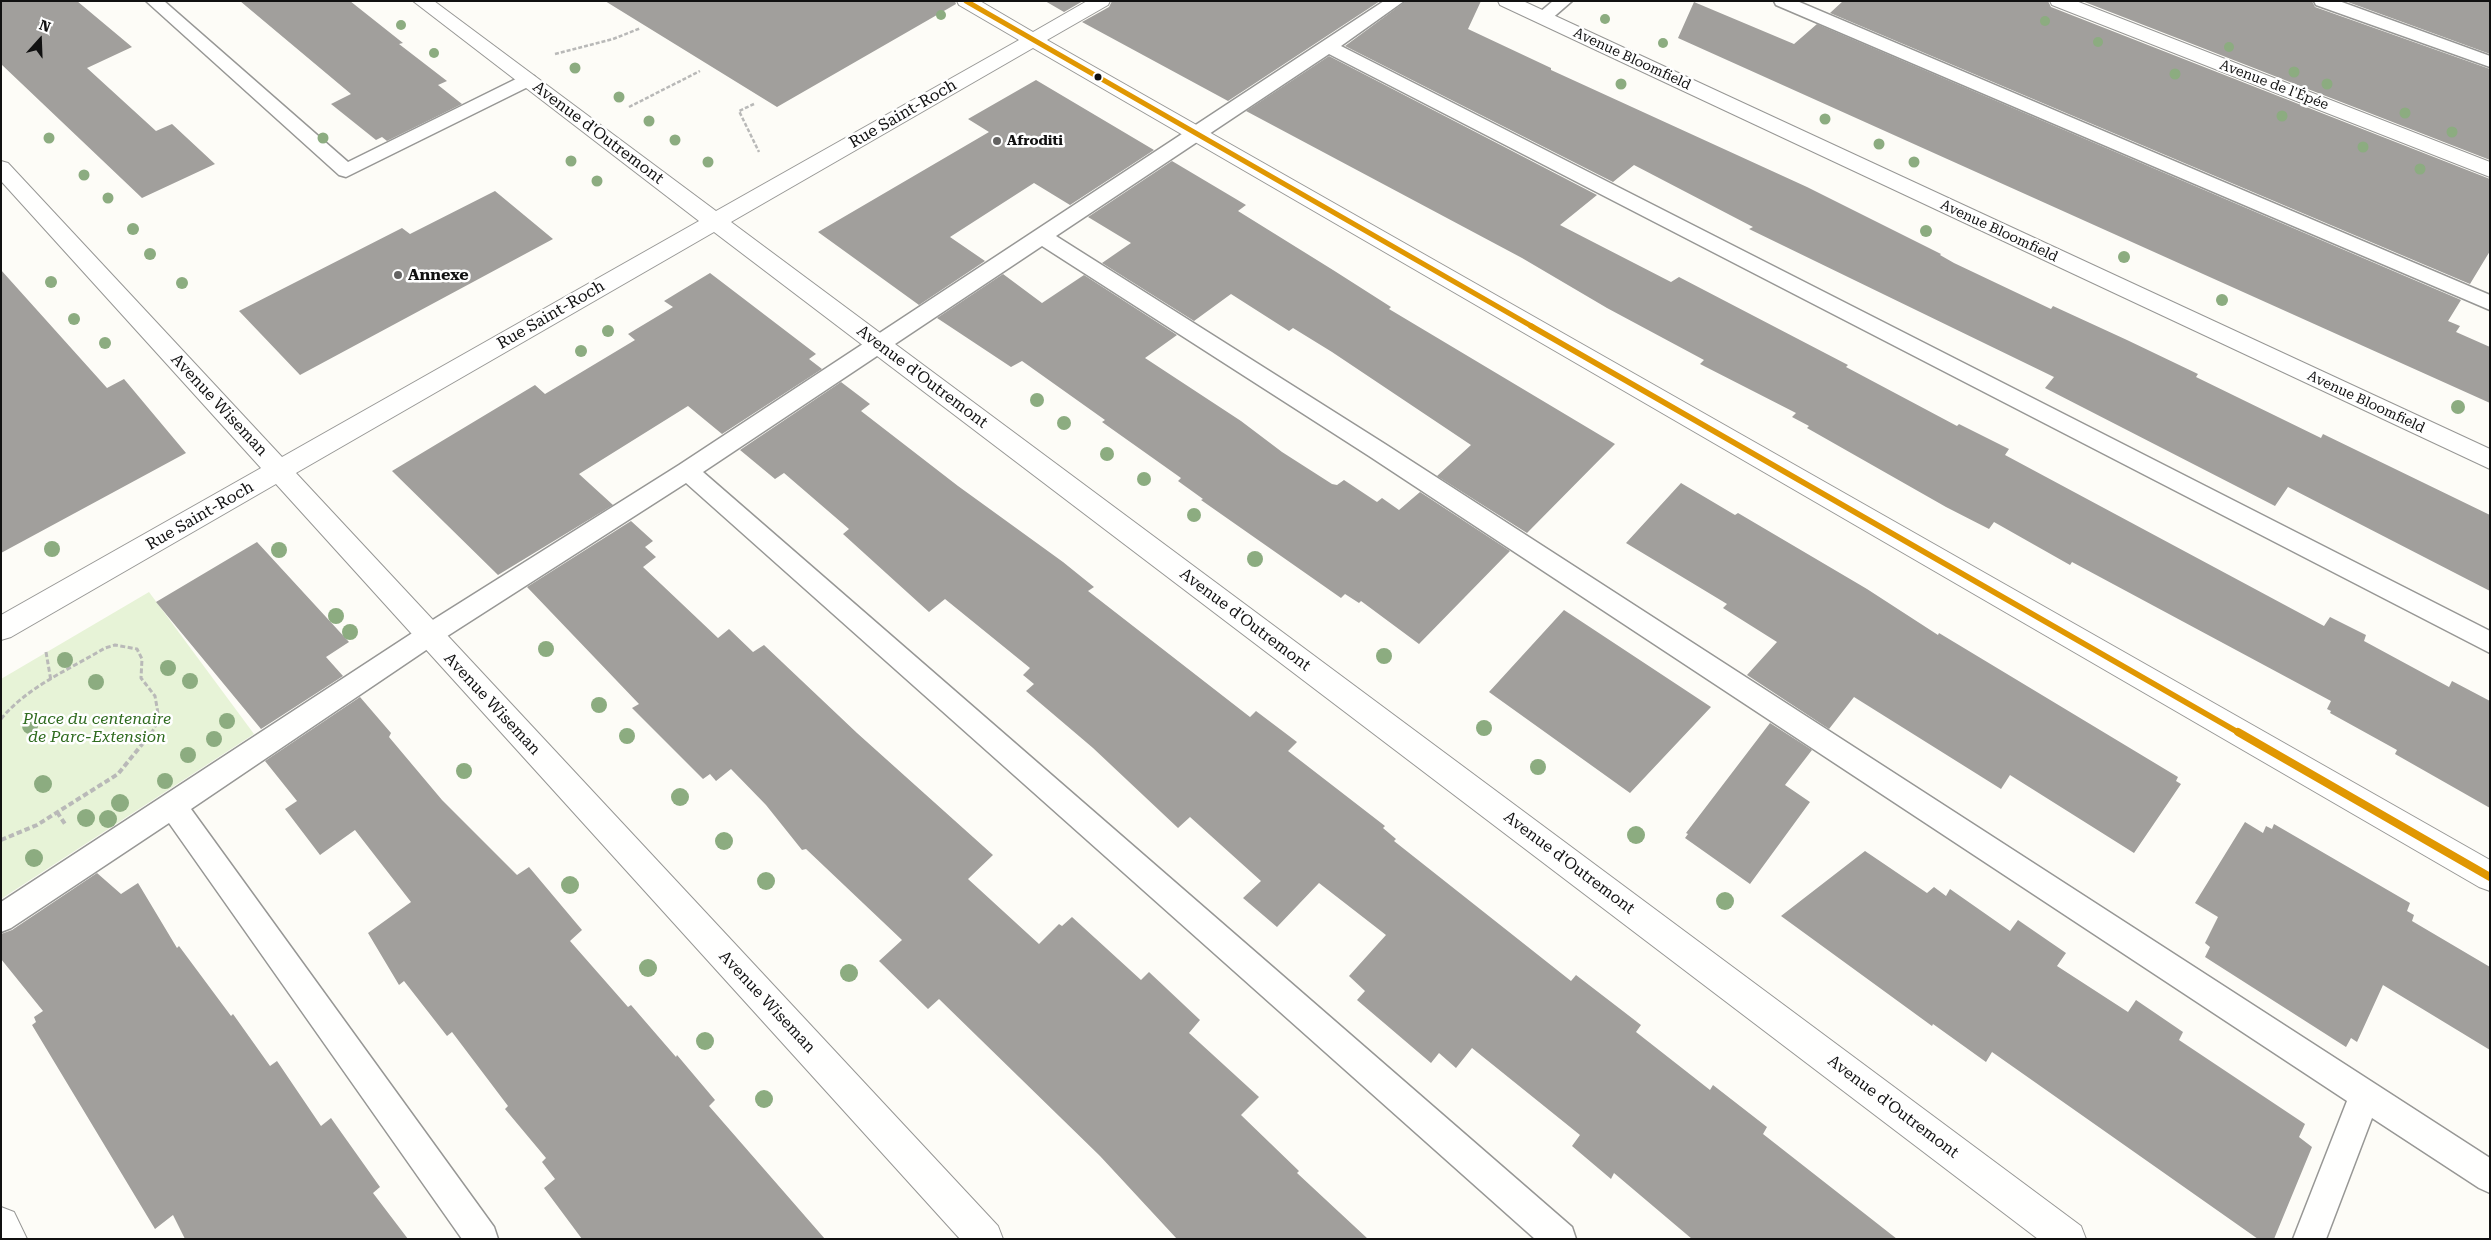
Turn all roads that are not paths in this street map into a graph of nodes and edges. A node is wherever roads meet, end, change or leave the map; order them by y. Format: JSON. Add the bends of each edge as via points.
{"nodes":[{"id":1,"x":154,"y":1,"type":"edge"},
{"id":2,"x":422,"y":1,"type":"edge"},
{"id":3,"x":966,"y":1,"type":"edge"},
{"id":4,"x":1102,"y":1,"type":"edge"},
{"id":5,"x":1396,"y":1,"type":"edge"},
{"id":6,"x":1508,"y":1,"type":"edge"},
{"id":7,"x":1564,"y":1,"type":"edge"},
{"id":8,"x":1782,"y":1,"type":"edge"},
{"id":9,"x":2059,"y":1,"type":"edge"},
{"id":10,"x":2322,"y":1,"type":"edge"},
{"id":11,"x":1543,"y":17,"type":"junction"},
{"id":12,"x":1033,"y":40,"type":"junction"},
{"id":13,"x":1328,"y":47,"type":"junction"},
{"id":14,"x":2490,"y":62,"type":"edge"},
{"id":15,"x":522,"y":76,"type":"junction"},
{"id":16,"x":1195,"y":134,"type":"junction"},
{"id":17,"x":1,"y":168,"type":"edge"},
{"id":18,"x":2490,"y":170,"type":"edge"},
{"id":19,"x":716,"y":221,"type":"junction"},
{"id":20,"x":1041,"y":236,"type":"junction"},
{"id":21,"x":2490,"y":303,"type":"edge"},
{"id":22,"x":878,"y":344,"type":"junction"},
{"id":23,"x":2490,"y":460,"type":"edge"},
{"id":24,"x":279,"y":471,"type":"junction"},
{"id":25,"x":687,"y":471,"type":"junction"},
{"id":26,"x":1,"y":629,"type":"edge"},
{"id":27,"x":429,"y":635,"type":"junction"},
{"id":28,"x":2490,"y":643,"type":"edge"},
{"id":29,"x":173,"y":806,"type":"junction"},
{"id":30,"x":2490,"y":877,"type":"edge"},
{"id":31,"x":1,"y":918,"type":"edge"},
{"id":32,"x":2365,"y":1095,"type":"junction"},
{"id":33,"x":2490,"y":1177,"type":"edge"},
{"id":34,"x":1,"y":1225,"type":"edge"},
{"id":35,"x":9,"y":1239,"type":"edge"},
{"id":36,"x":482,"y":1239,"type":"edge"},
{"id":37,"x":985,"y":1239,"type":"edge"},
{"id":38,"x":1560,"y":1239,"type":"edge"},
{"id":39,"x":2068,"y":1239,"type":"edge"},
{"id":40,"x":2309,"y":1239,"type":"edge"}],
"edges":[{"from":1,"to":15,"type":"lane","via":[[346,171]]},
{"from":2,"to":15,"type":"street","name":"Avenue d'Outremont"},
{"from":3,"to":12,"type":"street"},
{"from":4,"to":12,"type":"street","name":"Rue Saint-Roch"},
{"from":5,"to":13,"type":"lane"},
{"from":6,"to":11,"type":"street","name":"Avenue Bloomfield"},
{"from":7,"to":11,"type":"lane"},
{"from":8,"to":21,"type":"lane"},
{"from":9,"to":18,"type":"street","name":"Avenue de l'Épée"},
{"from":10,"to":14,"type":"lane"},
{"from":11,"to":23,"type":"street","name":"Avenue Bloomfield"},
{"from":12,"to":16,"type":"street"},
{"from":12,"to":19,"type":"street","name":"Rue Saint-Roch"},
{"from":13,"to":16,"type":"lane"},
{"from":13,"to":28,"type":"lane"},
{"from":15,"to":19,"type":"street","name":"Avenue d'Outremont"},
{"from":16,"to":20,"type":"lane"},
{"from":16,"to":30,"type":"street"},
{"from":17,"to":24,"type":"street","name":"Avenue Wiseman"},
{"from":19,"to":22,"type":"street","name":"Avenue d'Outremont"},
{"from":19,"to":24,"type":"street","name":"Rue Saint-Roch"},
{"from":20,"to":22,"type":"lane"},
{"from":20,"to":32,"type":"lane","via":[[1376,450]]},
{"from":22,"to":25,"type":"lane"},
{"from":22,"to":39,"type":"street","name":"Avenue d'Outremont"},
{"from":24,"to":26,"type":"street","name":"Rue Saint-Roch"},
{"from":24,"to":27,"type":"street","name":"Avenue Wiseman"},
{"from":25,"to":27,"type":"lane"},
{"from":25,"to":38,"type":"lane"},
{"from":27,"to":29,"type":"lane"},
{"from":27,"to":37,"type":"street","name":"Avenue Wiseman"},
{"from":29,"to":31,"type":"lane"},
{"from":29,"to":36,"type":"lane"},
{"from":32,"to":33,"type":"lane"},
{"from":32,"to":40,"type":"lane"},
{"from":34,"to":35,"type":"street"}]}
